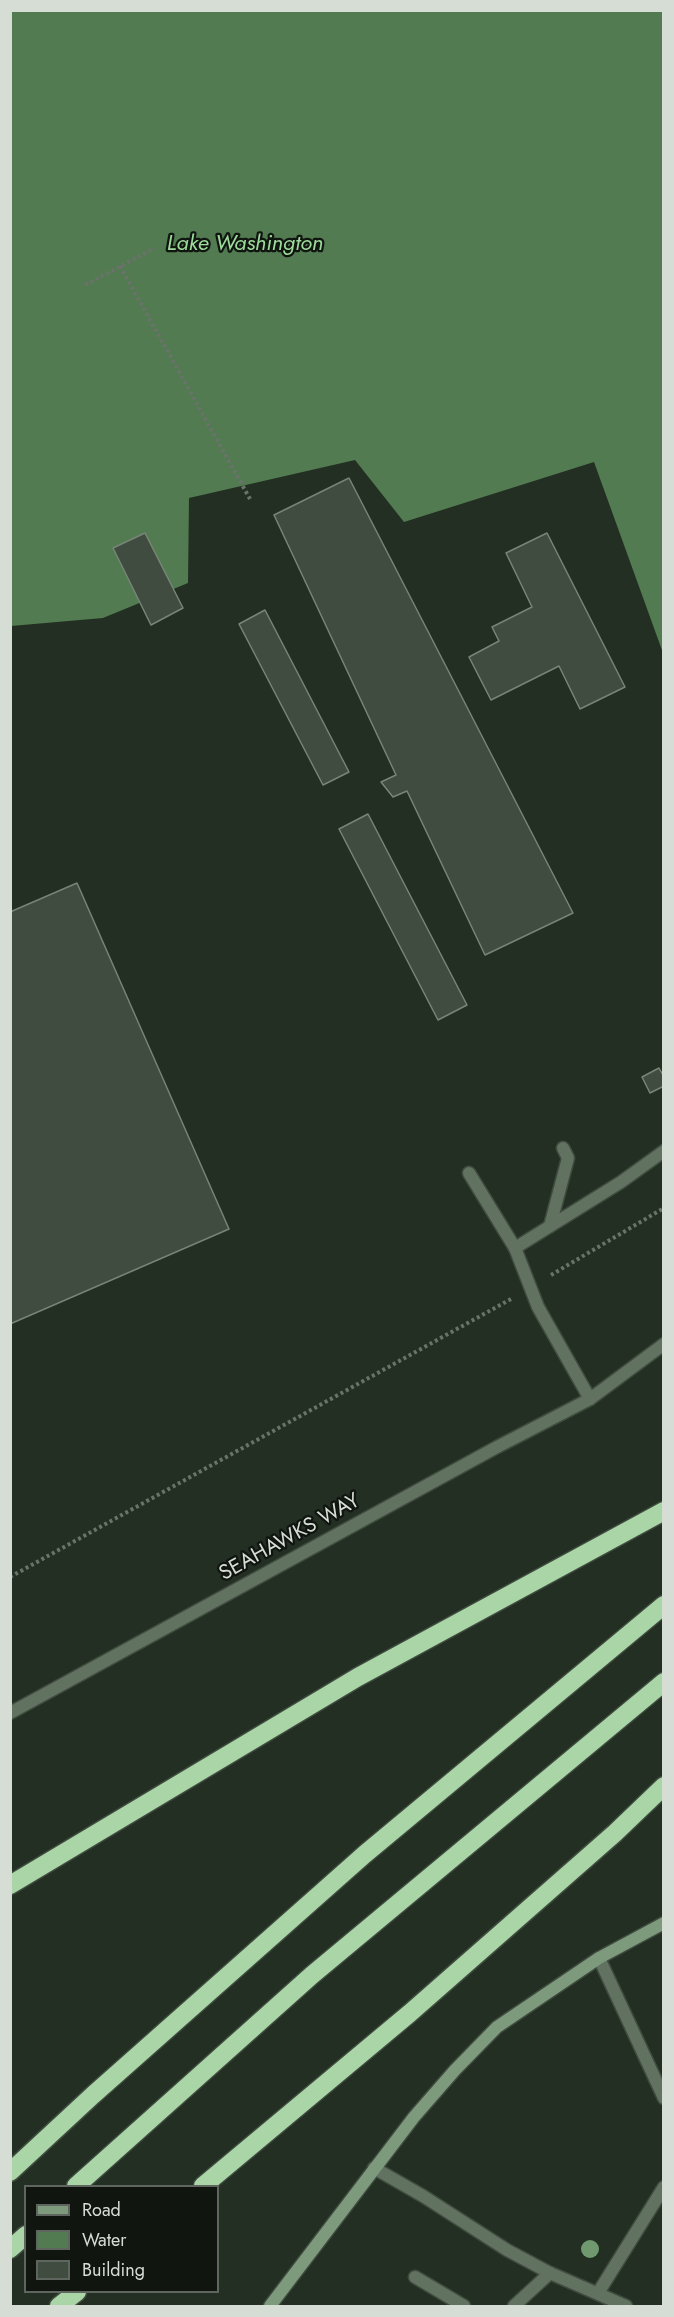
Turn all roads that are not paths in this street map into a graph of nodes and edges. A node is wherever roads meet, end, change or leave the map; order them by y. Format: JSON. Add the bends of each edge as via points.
{"nodes":[{"id":1,"x":563,"y":1148,"type":"dead end"},
{"id":2,"x":663,"y":1151,"type":"edge"},
{"id":3,"x":469,"y":1173,"type":"dead end"},
{"id":4,"x":550,"y":1226,"type":"junction"},
{"id":5,"x":515,"y":1248,"type":"junction"},
{"id":6,"x":663,"y":1344,"type":"edge"},
{"id":7,"x":590,"y":1400,"type":"junction"},
{"id":8,"x":663,"y":1510,"type":"edge"},
{"id":9,"x":663,"y":1605,"type":"edge"},
{"id":10,"x":663,"y":1682,"type":"edge"},
{"id":11,"x":10,"y":1713,"type":"edge"},
{"id":12,"x":663,"y":1786,"type":"edge"},
{"id":13,"x":10,"y":1885,"type":"edge"},
{"id":14,"x":663,"y":1923,"type":"edge"},
{"id":15,"x":599,"y":1958,"type":"junction"},
{"id":16,"x":663,"y":2098,"type":"edge"},
{"id":17,"x":374,"y":2168,"type":"junction"},
{"id":18,"x":10,"y":2172,"type":"edge"},
{"id":19,"x":78,"y":2185,"type":"edge"},
{"id":20,"x":205,"y":2185,"type":"edge"},
{"id":21,"x":663,"y":2187,"type":"edge"},
{"id":22,"x":24,"y":2237,"type":"edge"},
{"id":23,"x":10,"y":2249,"type":"edge"},
{"id":24,"x":550,"y":2273,"type":"junction"},
{"id":25,"x":415,"y":2277,"type":"dead end"},
{"id":26,"x":76,"y":2293,"type":"edge"},
{"id":27,"x":598,"y":2293,"type":"junction"},
{"id":28,"x":59,"y":2307,"type":"edge"},
{"id":29,"x":270,"y":2307,"type":"edge"},
{"id":30,"x":464,"y":2307,"type":"edge"},
{"id":31,"x":514,"y":2307,"type":"edge"},
{"id":32,"x":626,"y":2307,"type":"edge"}],
"edges":[{"from":1,"to":4,"type":"street","via":[[568,1158]]},
{"from":2,"to":4,"type":"street"},
{"from":3,"to":5,"type":"street"},
{"from":4,"to":5,"type":"street"},
{"from":5,"to":7,"type":"street","via":[[538,1307]]},
{"from":6,"to":7,"type":"street","name":"SEAHAWKS WAY"},
{"from":7,"to":11,"type":"street","name":"SEAHAWKS WAY"},
{"from":8,"to":13,"type":"highway","via":[[357,1677]]},
{"from":9,"to":18,"type":"highway","via":[[365,1854]]},
{"from":10,"to":19,"type":"highway","via":[[312,1975]]},
{"from":12,"to":20,"type":"highway","via":[[410,2013]]},
{"from":14,"to":15,"type":"main road"},
{"from":15,"to":16,"type":"street"},
{"from":15,"to":17,"type":"main road","via":[[497,2028],[455,2070]]},
{"from":17,"to":24,"type":"street"},
{"from":17,"to":29,"type":"main road"},
{"from":21,"to":27,"type":"street"},
{"from":22,"to":23,"type":"highway"},
{"from":24,"to":27,"type":"street"},
{"from":24,"to":31,"type":"street"},
{"from":25,"to":30,"type":"street"},
{"from":26,"to":28,"type":"highway"},
{"from":27,"to":32,"type":"street"}]}
